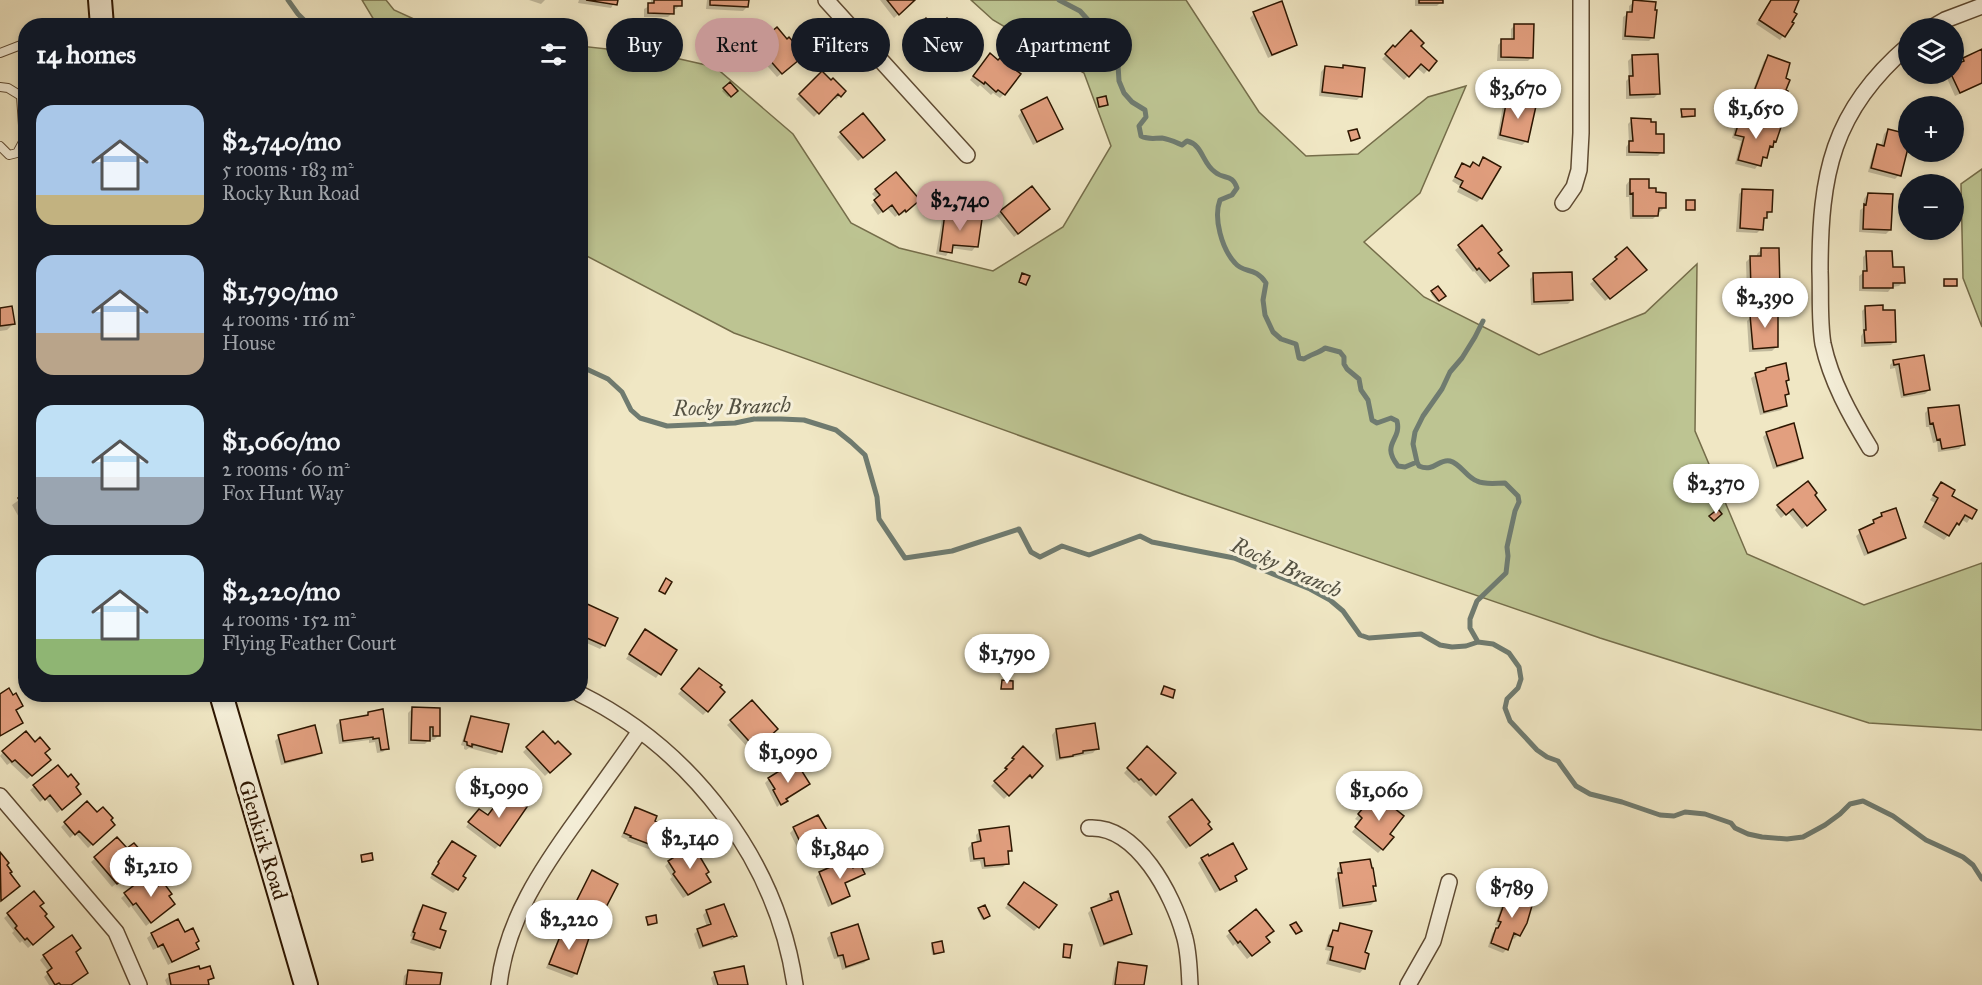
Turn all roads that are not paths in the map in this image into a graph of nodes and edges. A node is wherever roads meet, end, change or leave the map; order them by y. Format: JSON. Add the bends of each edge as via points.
{"nodes":[{"id":1,"x":100,"y":0,"type":"edge"},
{"id":2,"x":826,"y":0,"type":"edge"},
{"id":3,"x":1581,"y":0,"type":"edge"},
{"id":4,"x":1982,"y":6,"type":"edge"},
{"id":5,"x":101,"y":18,"type":"edge"},
{"id":6,"x":1950,"y":18,"type":"edge"},
{"id":7,"x":18,"y":46,"type":"edge"},
{"id":8,"x":0,"y":53,"type":"edge"},
{"id":9,"x":1898,"y":54,"type":"edge"},
{"id":10,"x":0,"y":87,"type":"edge"},
{"id":11,"x":18,"y":94,"type":"edge"},
{"id":12,"x":0,"y":146,"type":"edge"},
{"id":13,"x":18,"y":151,"type":"edge"},
{"id":14,"x":967,"y":155,"type":"dead end"},
{"id":15,"x":1563,"y":203,"type":"dead end"},
{"id":16,"x":1870,"y":448,"type":"dead end"},
{"id":17,"x":588,"y":699,"type":"edge"},
{"id":18,"x":223,"y":702,"type":"edge"},
{"id":19,"x":640,"y":732,"type":"junction"},
{"id":20,"x":0,"y":796,"type":"edge"},
{"id":21,"x":1089,"y":828,"type":"dead end"},
{"id":22,"x":1449,"y":882,"type":"dead end"},
{"id":23,"x":139,"y":985,"type":"edge"},
{"id":24,"x":306,"y":985,"type":"edge"},
{"id":25,"x":499,"y":985,"type":"edge"},
{"id":26,"x":795,"y":985,"type":"edge"},
{"id":27,"x":1190,"y":985,"type":"edge"},
{"id":28,"x":1408,"y":985,"type":"edge"}],
"edges":[{"from":1,"to":5,"type":"street"},
{"from":2,"to":14,"type":"street"},
{"from":3,"to":15,"type":"street","via":[[1579,170]]},
{"from":4,"to":6,"type":"street"},
{"from":7,"to":8,"type":"lane"},
{"from":9,"to":16,"type":"street","via":[[1871,82],[1838,137],[1821,219],[1824,344],[1848,411]]},
{"from":10,"to":11,"type":"lane"},
{"from":12,"to":13,"type":"lane","via":[[9,155]]},
{"from":17,"to":19,"type":"street"},
{"from":18,"to":24,"type":"street","name":"Glenkirk Road"},
{"from":19,"to":25,"type":"street","via":[[531,888],[507,943]]},
{"from":19,"to":26,"type":"street","via":[[710,796],[741,838],[784,930]]},
{"from":20,"to":23,"type":"street","via":[[116,932]]},
{"from":21,"to":27,"type":"street","via":[[1108,829],[1120,835],[1163,885],[1185,936]]},
{"from":22,"to":28,"type":"street","via":[[1433,941]]}]}
